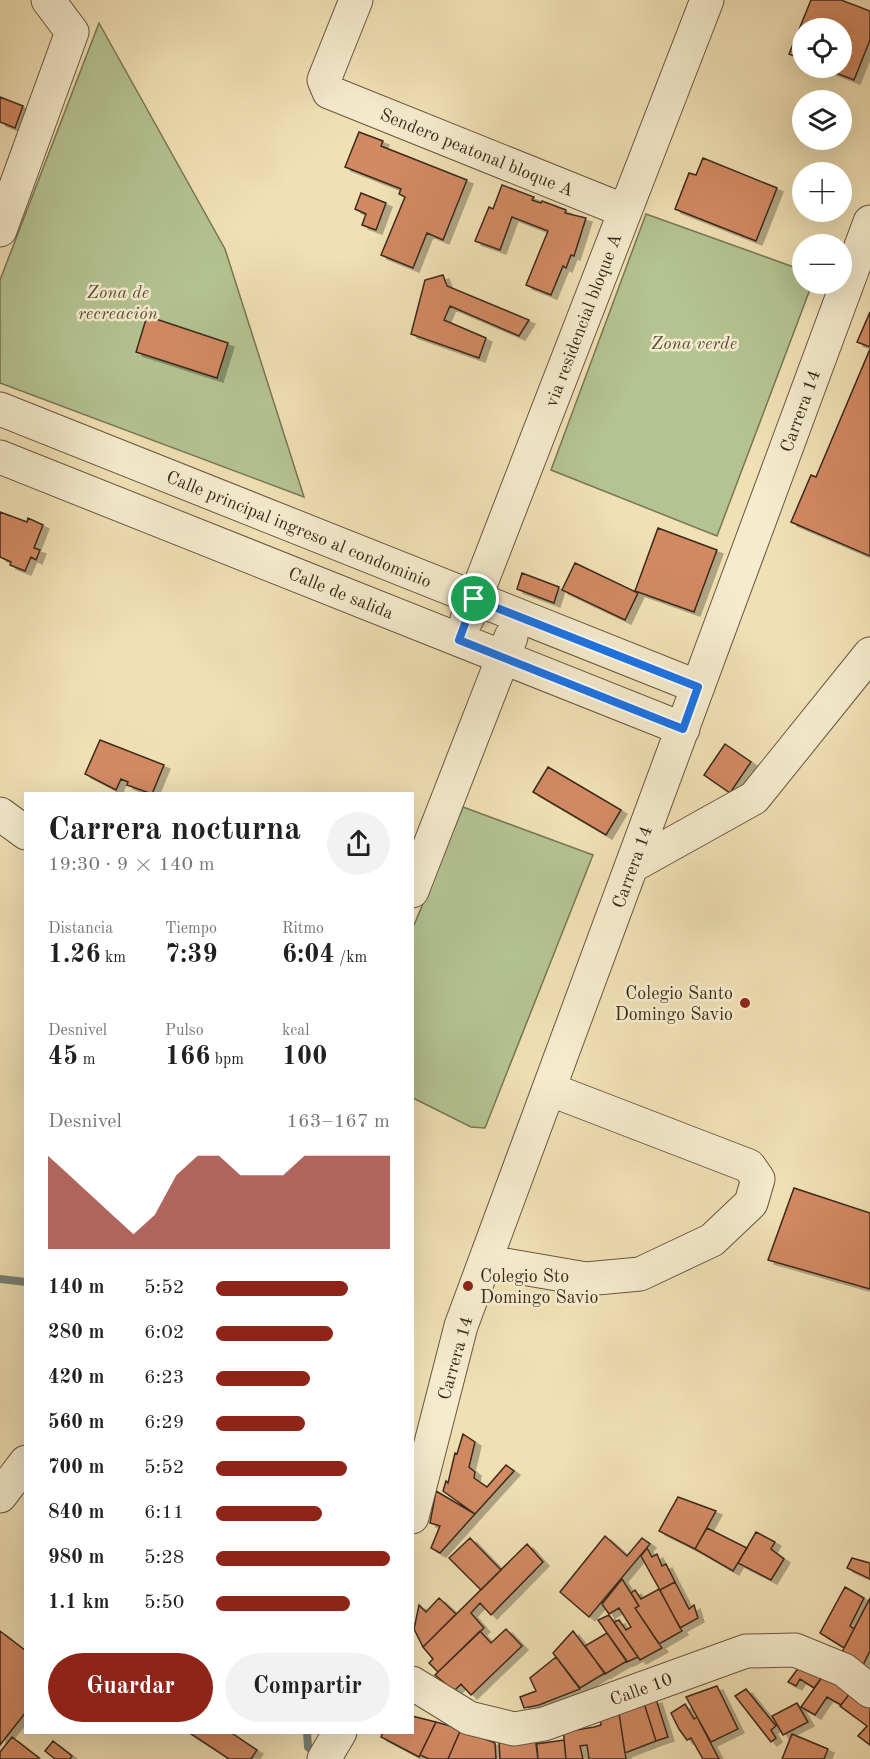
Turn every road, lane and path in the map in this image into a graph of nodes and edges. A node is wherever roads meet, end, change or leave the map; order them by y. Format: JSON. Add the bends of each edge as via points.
{"nodes":[{"id":1,"x":48,"y":0,"type":"edge"},
{"id":2,"x":356,"y":0,"type":"edge"},
{"id":3,"x":707,"y":0,"type":"edge"},
{"id":4,"x":625,"y":212,"type":"junction"},
{"id":5,"x":870,"y":222,"type":"edge"},
{"id":6,"x":0,"y":230,"type":"edge"},
{"id":7,"x":0,"y":409,"type":"edge"},
{"id":8,"x":0,"y":457,"type":"edge"},
{"id":9,"x":474,"y":599,"type":"junction"},
{"id":10,"x":519,"y":616,"type":"junction"},
{"id":11,"x":459,"y":640,"type":"junction"},
{"id":12,"x":870,"y":654,"type":"edge"},
{"id":13,"x":504,"y":658,"type":"junction"},
{"id":14,"x":698,"y":687,"type":"junction"},
{"id":15,"x":683,"y":729,"type":"junction"},
{"id":16,"x":0,"y":814,"type":"edge"},
{"id":17,"x":24,"y":832,"type":"edge"},
{"id":18,"x":632,"y":866,"type":"junction"},
{"id":19,"x":414,"y":886,"type":"edge"},
{"id":20,"x":549,"y":1089,"type":"junction"},
{"id":21,"x":487,"y":1262,"type":"junction"},
{"id":22,"x":24,"y":1465,"type":"edge"},
{"id":23,"x":0,"y":1496,"type":"edge"},
{"id":24,"x":414,"y":1509,"type":"edge"},
{"id":25,"x":414,"y":1684,"type":"edge"},
{"id":26,"x":870,"y":1691,"type":"edge"}],
"edges":[{"from":1,"to":6,"type":"street","via":[[72,32]]},
{"from":2,"to":4,"type":"street","name":"Sendero peatonal bloque A","via":[[324,80],[328,92]]},
{"from":3,"to":4,"type":"street","name":"via residencial bloque A"},
{"from":4,"to":9,"type":"street","name":"via residencial bloque A"},
{"from":5,"to":14,"type":"street","name":"Carrera 14"},
{"from":7,"to":9,"type":"street","name":"Calle principal ingreso al condominio"},
{"from":8,"to":11,"type":"street","name":"Calle de salida"},
{"from":9,"to":10,"type":"street","name":"Calle principal ingreso al condominio"},
{"from":9,"to":11,"type":"street","name":"via residencial bloque A"},
{"from":10,"to":13,"type":"street"},
{"from":10,"to":14,"type":"street","name":"Calle principal ingreso al condominio"},
{"from":11,"to":13,"type":"street","name":"Calle de salida"},
{"from":12,"to":18,"type":"street","via":[[754,798]]},
{"from":13,"to":15,"type":"street","name":"Calle de salida"},
{"from":13,"to":19,"type":"street"},
{"from":14,"to":15,"type":"street","name":"Carrera 14"},
{"from":15,"to":18,"type":"street","name":"Carrera 14"},
{"from":16,"to":17,"type":"street"},
{"from":18,"to":20,"type":"street","name":"Carrera 14"},
{"from":20,"to":21,"type":"street","name":"Carrera 14"},
{"from":20,"to":21,"type":"street","via":[[748,1166],[758,1179],[751,1203],[712,1240],[640,1274],[585,1279]]},
{"from":21,"to":24,"type":"street","name":"Carrera 14","via":[[461,1326]]},
{"from":22,"to":23,"type":"street"},
{"from":25,"to":26,"type":"street","name":"Calle 10","via":[[469,1718],[514,1729],[544,1724],[746,1651],[795,1650],[844,1670]]}]}
